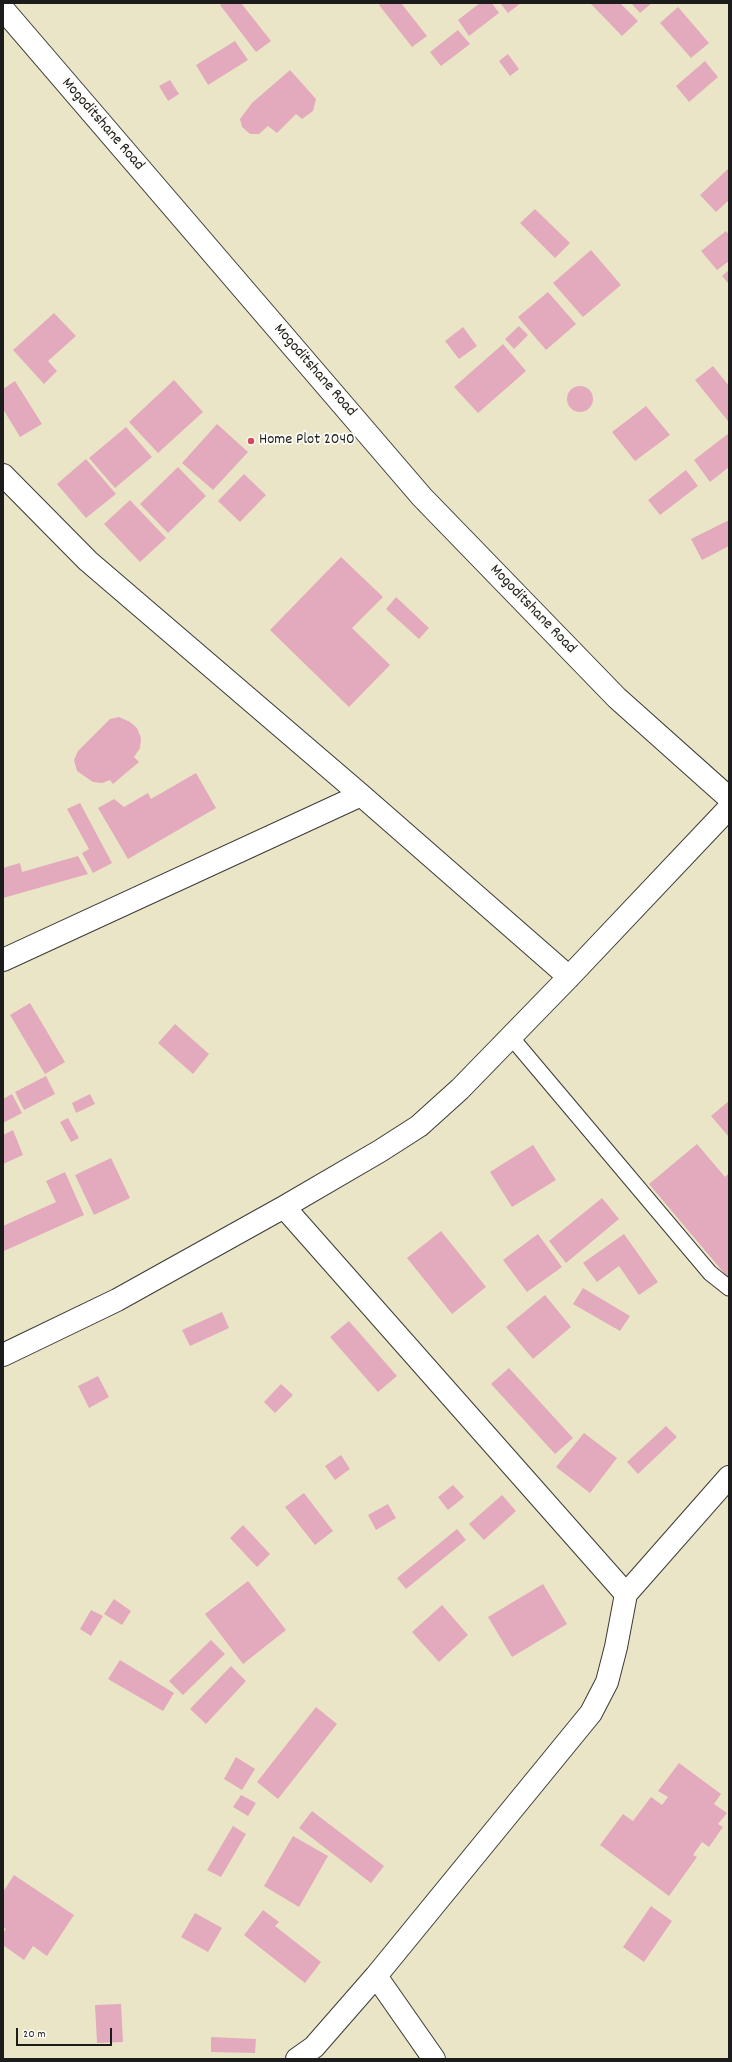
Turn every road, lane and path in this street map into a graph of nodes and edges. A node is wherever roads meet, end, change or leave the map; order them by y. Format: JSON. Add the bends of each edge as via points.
{"nodes":[{"id":1,"x":3,"y":9,"type":"edge"},
{"id":2,"x":3,"y":475,"type":"edge"},
{"id":3,"x":361,"y":795,"type":"junction"},
{"id":4,"x":729,"y":798,"type":"edge"},
{"id":5,"x":729,"y":808,"type":"edge"},
{"id":6,"x":3,"y":960,"type":"edge"},
{"id":7,"x":569,"y":977,"type":"junction"},
{"id":8,"x":511,"y":1037,"type":"junction"},
{"id":9,"x":284,"y":1207,"type":"junction"},
{"id":10,"x":729,"y":1288,"type":"edge"},
{"id":11,"x":3,"y":1355,"type":"edge"},
{"id":12,"x":729,"y":1477,"type":"edge"},
{"id":13,"x":626,"y":1594,"type":"junction"},
{"id":14,"x":376,"y":1976,"type":"junction"},
{"id":15,"x":297,"y":2059,"type":"edge"},
{"id":16,"x":434,"y":2059,"type":"edge"}],
"edges":[{"from":1,"to":4,"type":"street","name":"Mogoditshane Road","via":[[422,497],[617,698]]},
{"from":2,"to":3,"type":"street","via":[[88,561]]},
{"from":3,"to":6,"type":"street"},
{"from":3,"to":7,"type":"street"},
{"from":5,"to":7,"type":"street"},
{"from":7,"to":8,"type":"street"},
{"from":8,"to":9,"type":"street","via":[[419,1126]]},
{"from":8,"to":10,"type":"lane","via":[[710,1273]]},
{"from":9,"to":11,"type":"street","via":[[117,1300]]},
{"from":9,"to":13,"type":"street"},
{"from":12,"to":13,"type":"street"},
{"from":13,"to":14,"type":"street","via":[[607,1682],[591,1713]]},
{"from":14,"to":15,"type":"street","via":[[314,2047]]},
{"from":14,"to":16,"type":"street"}]}
